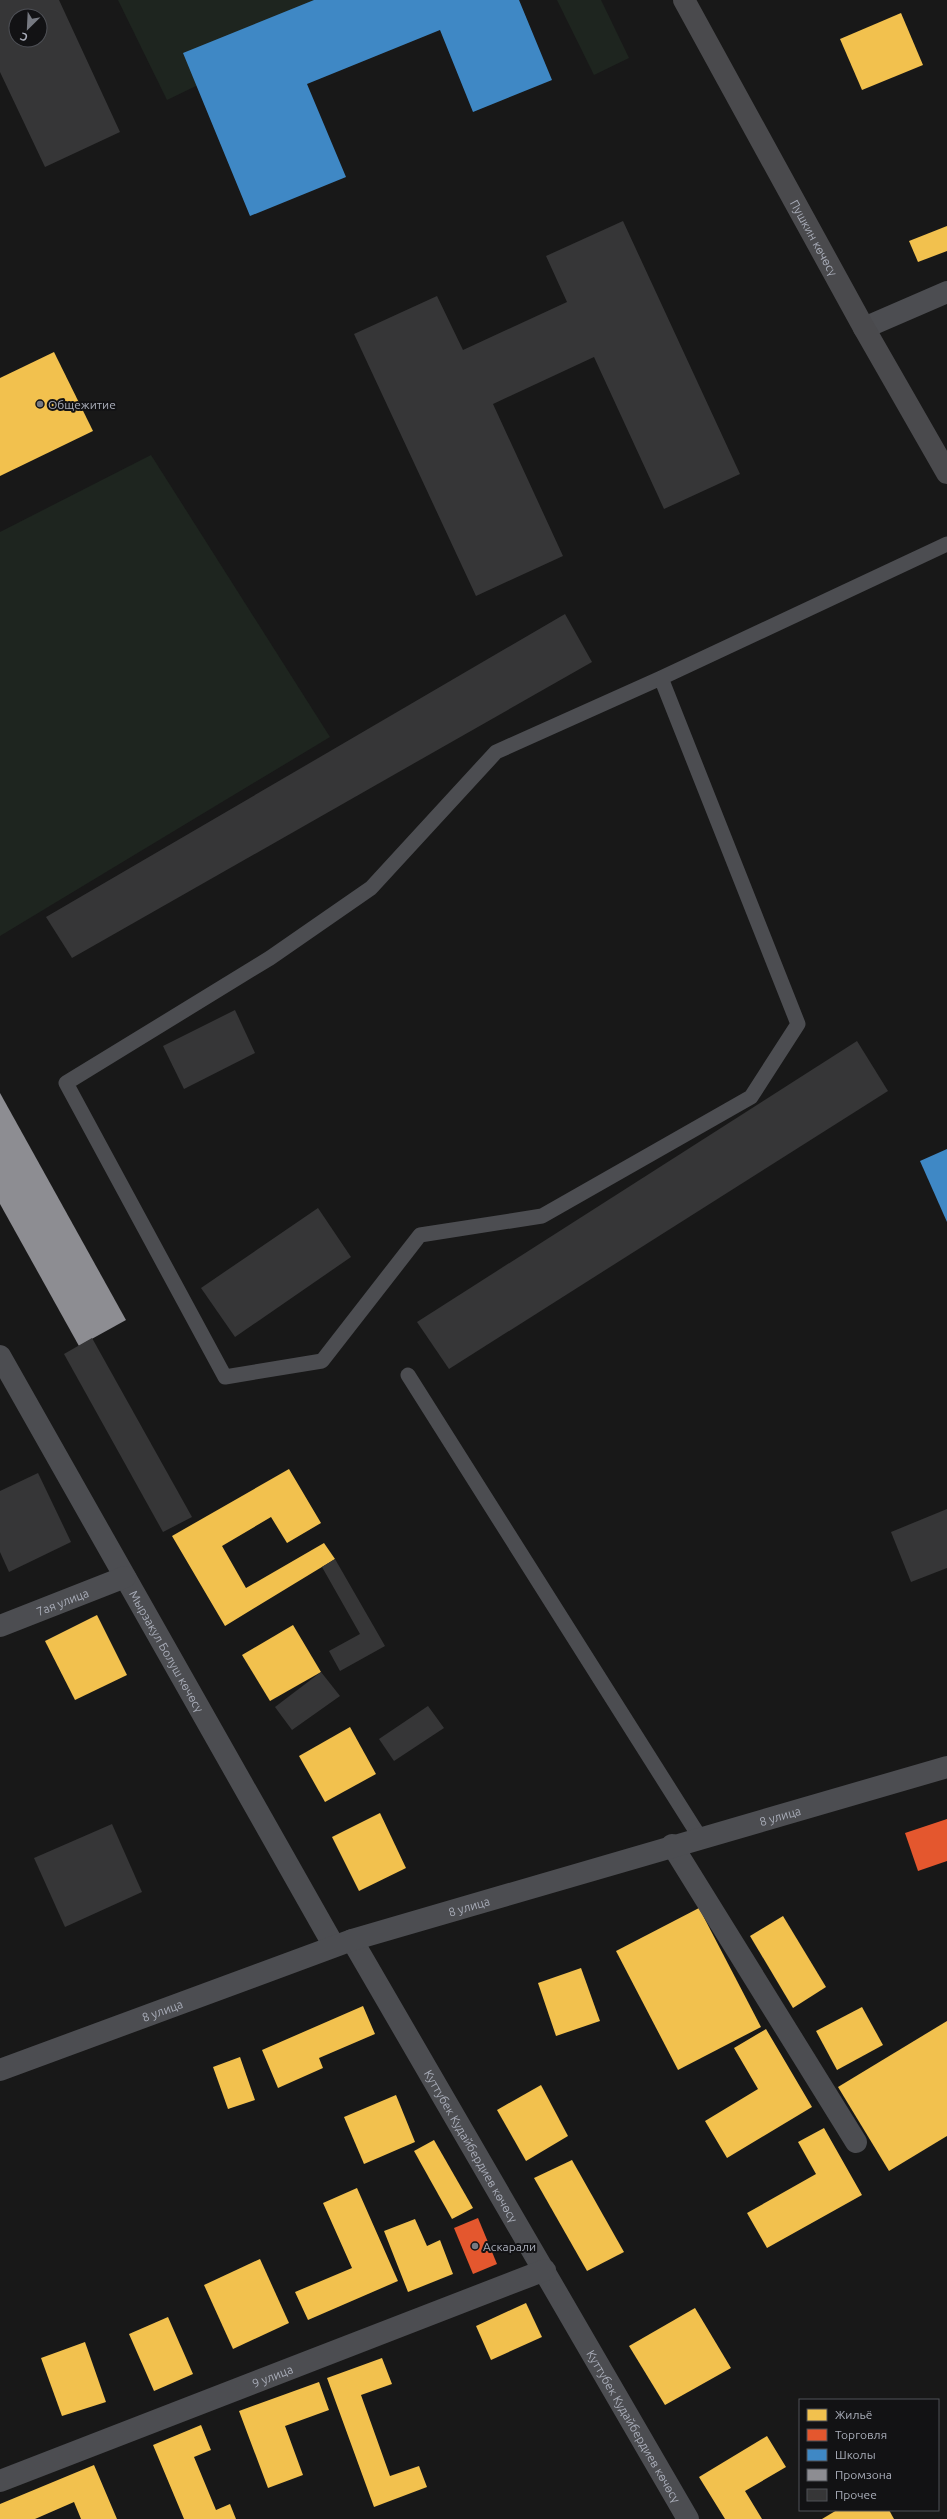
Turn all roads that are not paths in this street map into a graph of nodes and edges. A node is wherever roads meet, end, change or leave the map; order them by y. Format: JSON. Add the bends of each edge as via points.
{"nodes":[{"id":1,"x":684,"y":0,"type":"edge"},
{"id":2,"x":947,"y":292,"type":"edge"},
{"id":3,"x":864,"y":328,"type":"junction"},
{"id":4,"x":947,"y":473,"type":"edge"},
{"id":5,"x":947,"y":544,"type":"edge"},
{"id":6,"x":661,"y":678,"type":"junction"},
{"id":7,"x":0,"y":1356,"type":"edge"},
{"id":8,"x":408,"y":1375,"type":"dead end"},
{"id":9,"x":125,"y":1577,"type":"junction"},
{"id":10,"x":0,"y":1626,"type":"edge"},
{"id":11,"x":947,"y":1767,"type":"edge"},
{"id":12,"x":701,"y":1839,"type":"junction"},
{"id":13,"x":672,"y":1846,"type":"junction"},
{"id":14,"x":343,"y":1943,"type":"junction"},
{"id":15,"x":0,"y":2070,"type":"edge"},
{"id":16,"x":856,"y":2142,"type":"dead end"},
{"id":17,"x":545,"y":2270,"type":"junction"},
{"id":18,"x":0,"y":2481,"type":"edge"},
{"id":19,"x":688,"y":2519,"type":"edge"}],
"edges":[{"from":1,"to":3,"type":"highway","name":"Пушкин көчөсү"},
{"from":2,"to":3,"type":"street"},
{"from":3,"to":4,"type":"highway","name":"Пушкин көчөсү"},
{"from":5,"to":6,"type":"lane"},
{"from":6,"to":6,"type":"lane","via":[[496,752],[371,888],[270,958],[66,1083],[225,1377],[322,1361],[420,1235],[542,1216],[751,1097],[798,1024]]},
{"from":7,"to":9,"type":"street","name":"Мырзакул Болуш көчөсү"},
{"from":8,"to":12,"type":"lane"},
{"from":9,"to":10,"type":"street","name":"7ая улица"},
{"from":9,"to":14,"type":"street","name":"Мырзакул Болуш көчөсү"},
{"from":11,"to":12,"type":"street","name":"8 улица"},
{"from":12,"to":13,"type":"street","name":"8 улица"},
{"from":13,"to":14,"type":"street","name":"8 улица"},
{"from":13,"to":16,"type":"street"},
{"from":14,"to":15,"type":"street","name":"8 улица"},
{"from":14,"to":17,"type":"street","name":"Куттубек Кудайбердиев көчөсү"},
{"from":17,"to":18,"type":"street","name":"9 улица"},
{"from":17,"to":19,"type":"street","name":"Куттубек Кудайбердиев көчөсү"}]}
